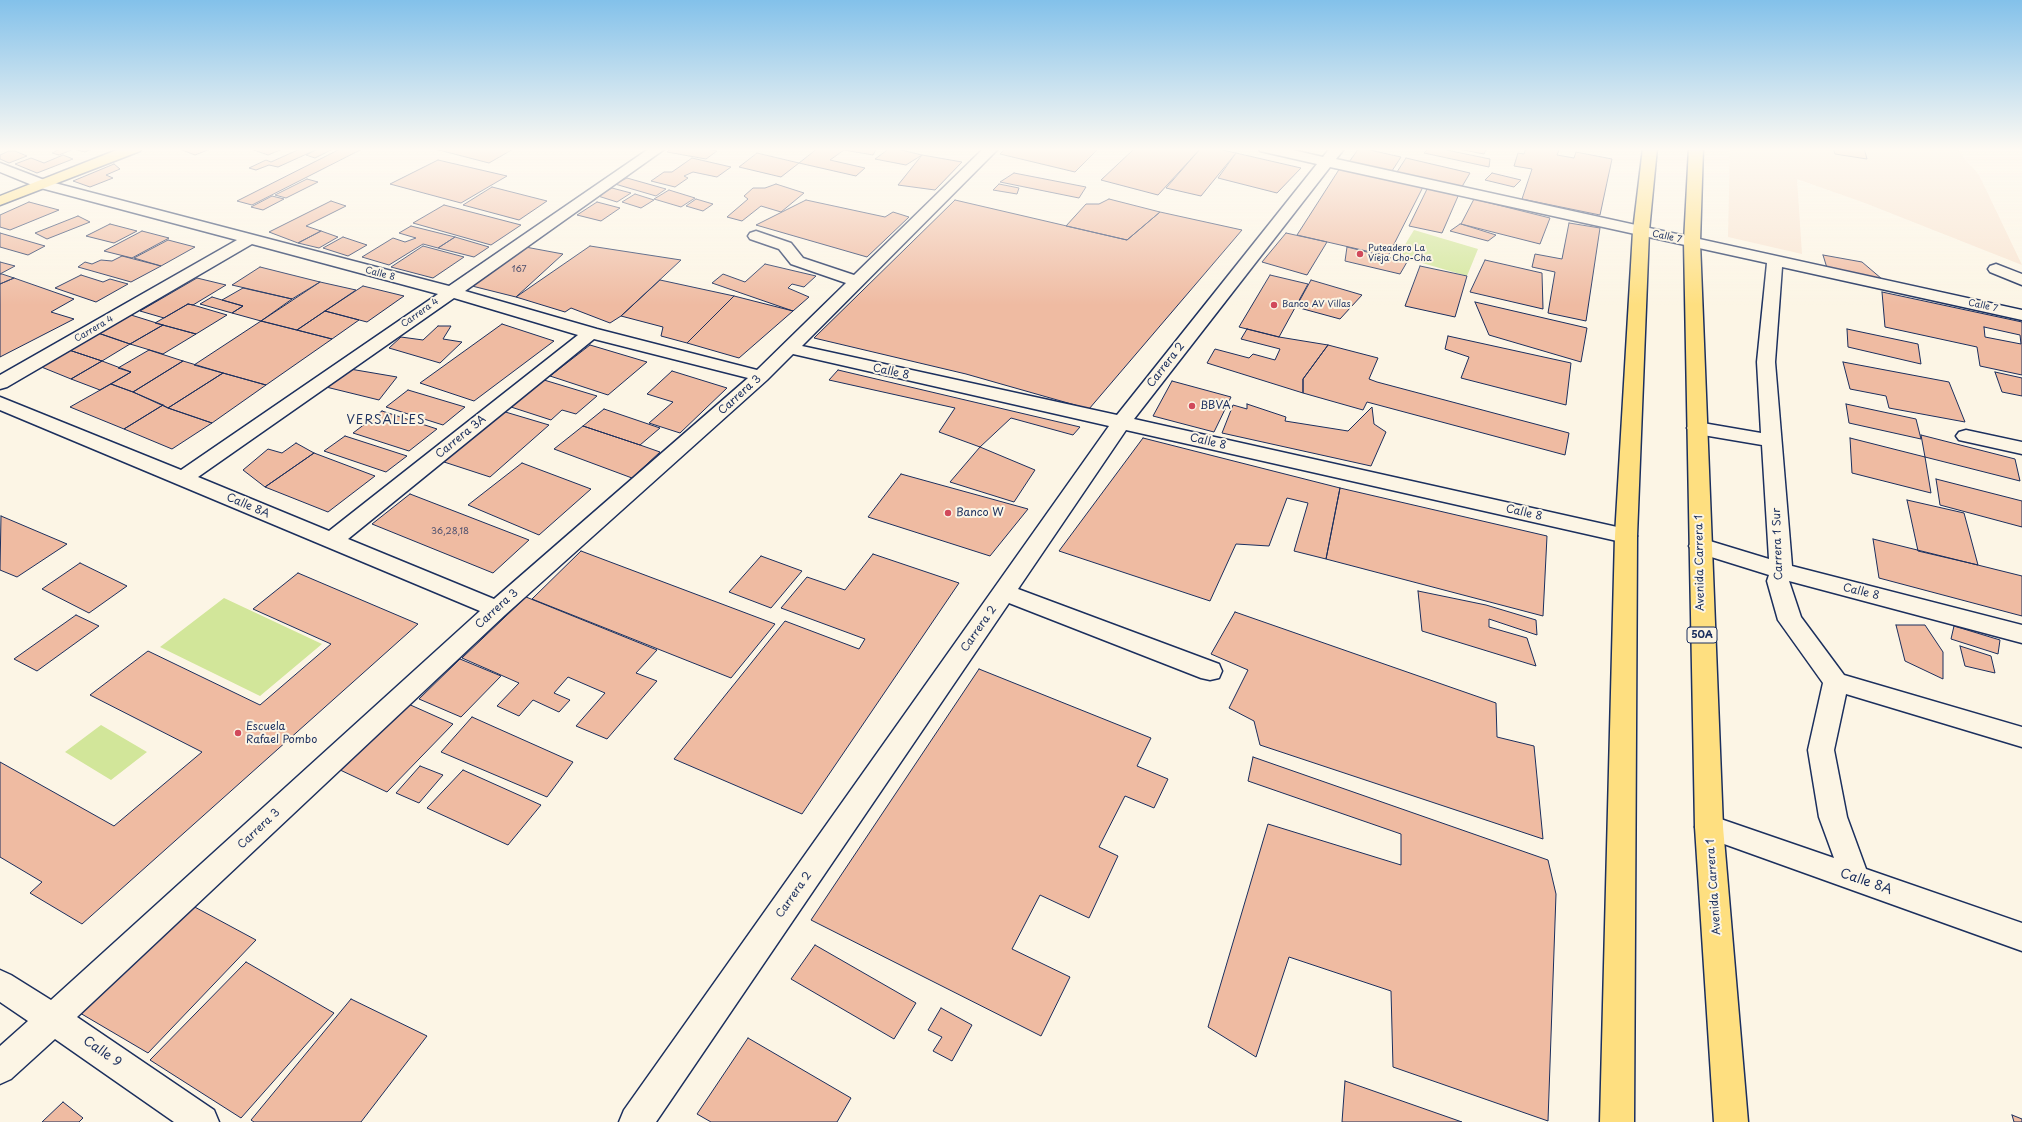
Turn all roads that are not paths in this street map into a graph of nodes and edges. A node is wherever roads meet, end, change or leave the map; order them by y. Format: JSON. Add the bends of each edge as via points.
{"nodes":[{"id":1,"x":104,"y":200,"type":"edge"},
{"id":2,"x":583,"y":200,"type":"edge"},
{"id":3,"x":939,"y":200,"type":"edge"},
{"id":4,"x":1294,"y":200,"type":"edge"},
{"id":5,"x":1504,"y":200,"type":"edge"},
{"id":6,"x":1644,"y":200,"type":"edge"},
{"id":7,"x":1694,"y":200,"type":"edge"},
{"id":8,"x":1641,"y":231,"type":"junction"},
{"id":9,"x":756,"y":236,"type":"dead end"},
{"id":10,"x":250,"y":239,"type":"junction"},
{"id":11,"x":1692,"y":242,"type":"junction"},
{"id":12,"x":1775,"y":260,"type":"junction"},
{"id":13,"x":1996,"y":269,"type":"dead end"},
{"id":14,"x":2022,"y":280,"type":"edge"},
{"id":15,"x":858,"y":281,"type":"junction"},
{"id":16,"x":451,"y":292,"type":"junction"},
{"id":17,"x":2022,"y":314,"type":"edge"},
{"id":18,"x":591,"y":332,"type":"junction"},
{"id":19,"x":789,"y":348,"type":"junction"},
{"id":20,"x":761,"y":376,"type":"junction"},
{"id":21,"x":0,"y":383,"type":"edge"},
{"id":22,"x":0,"y":403,"type":"edge"},
{"id":23,"x":1122,"y":422,"type":"junction"},
{"id":24,"x":1697,"y":428,"type":"junction"},
{"id":25,"x":1966,"y":436,"type":"dead end"},
{"id":26,"x":1772,"y":441,"type":"junction"},
{"id":27,"x":2022,"y":448,"type":"edge"},
{"id":28,"x":182,"y":479,"type":"junction"},
{"id":29,"x":1626,"y":536,"type":"junction"},
{"id":30,"x":331,"y":541,"type":"junction"},
{"id":31,"x":1700,"y":546,"type":"junction"},
{"id":32,"x":1781,"y":571,"type":"junction"},
{"id":33,"x":1004,"y":592,"type":"junction"},
{"id":34,"x":497,"y":609,"type":"junction"},
{"id":35,"x":2022,"y":634,"type":"edge"},
{"id":36,"x":1210,"y":671,"type":"dead end"},
{"id":37,"x":1836,"y":682,"type":"junction"},
{"id":38,"x":2022,"y":737,"type":"edge"},
{"id":39,"x":1709,"y":827,"type":"junction"},
{"id":40,"x":1855,"y":878,"type":"junction"},
{"id":41,"x":2022,"y":937,"type":"edge"},
{"id":42,"x":0,"y":985,"type":"edge"},
{"id":43,"x":53,"y":1019,"type":"junction"},
{"id":44,"x":0,"y":1068,"type":"edge"},
{"id":45,"x":202,"y":1122,"type":"edge"},
{"id":46,"x":636,"y":1122,"type":"edge"},
{"id":47,"x":1617,"y":1122,"type":"edge"},
{"id":48,"x":1730,"y":1122,"type":"edge"}],
"edges":[{"from":1,"to":10,"type":"street","name":"Calle 8"},
{"from":2,"to":16,"type":"street","name":"Carrera 4"},
{"from":3,"to":15,"type":"street","name":"Carrera 3"},
{"from":4,"to":23,"type":"street","name":"Carrera 2"},
{"from":5,"to":8,"type":"street","name":"Calle 7"},
{"from":6,"to":8,"type":"main road"},
{"from":7,"to":11,"type":"main road","name":"Avenida Carrera 1","number":"50A"},
{"from":8,"to":11,"type":"street","name":"Calle 7"},
{"from":8,"to":29,"type":"main road"},
{"from":9,"to":15,"type":"street","via":[[784,246],[797,261]]},
{"from":10,"to":16,"type":"street","name":"Calle 8"},
{"from":10,"to":21,"type":"street","name":"Carrera 4"},
{"from":11,"to":12,"type":"street","name":"Calle 7"},
{"from":11,"to":24,"type":"main road","name":"Avenida Carrera 1","number":"50A"},
{"from":12,"to":17,"type":"street","name":"Calle 7"},
{"from":12,"to":26,"type":"street","name":"Carrera 1 Sur","via":[[1766,362]]},
{"from":13,"to":14,"type":"street"},
{"from":15,"to":19,"type":"street","name":"Carrera 3"},
{"from":16,"to":18,"type":"street","name":"Calle 8"},
{"from":16,"to":28,"type":"street","name":"Carrera 4"},
{"from":18,"to":20,"type":"street","name":"Calle 8"},
{"from":18,"to":30,"type":"street","name":"Carrera 3A"},
{"from":19,"to":20,"type":"street","name":"Carrera 3"},
{"from":19,"to":23,"type":"street","name":"Calle 8"},
{"from":20,"to":34,"type":"street","name":"Carrera 3"},
{"from":22,"to":28,"type":"street","name":"Calle 8A"},
{"from":23,"to":29,"type":"street","name":"Calle 8"},
{"from":23,"to":33,"type":"street","name":"Carrera 2"},
{"from":24,"to":26,"type":"street"},
{"from":24,"to":31,"type":"main road","name":"Avenida Carrera 1","number":"50A"},
{"from":25,"to":27,"type":"street"},
{"from":26,"to":32,"type":"street","name":"Carrera 1 Sur"},
{"from":28,"to":30,"type":"street","name":"Calle 8A"},
{"from":29,"to":47,"type":"main road"},
{"from":30,"to":34,"type":"street","name":"Calle 8A"},
{"from":31,"to":32,"type":"street","name":"Calle 8"},
{"from":31,"to":39,"type":"main road","name":"Avenida Carrera 1","number":"50A"},
{"from":32,"to":35,"type":"street","name":"Calle 8"},
{"from":32,"to":37,"type":"street","name":"Carrera 1 Sur","via":[[1778,581],[1790,620]]},
{"from":33,"to":36,"type":"street"},
{"from":33,"to":46,"type":"street","name":"Carrera 2"},
{"from":34,"to":43,"type":"street","name":"Carrera 3"},
{"from":37,"to":38,"type":"street"},
{"from":37,"to":40,"type":"street","via":[[1821,750],[1833,817]]},
{"from":39,"to":40,"type":"street","name":"Calle 8A"},
{"from":39,"to":48,"type":"main road","name":"Avenida Carrera 1","number":"50A"},
{"from":40,"to":41,"type":"street","name":"Calle 8A"},
{"from":42,"to":43,"type":"street","name":"Calle 9"},
{"from":43,"to":44,"type":"street","name":"Carrera 3"},
{"from":43,"to":45,"type":"street","name":"Calle 9"}]}
